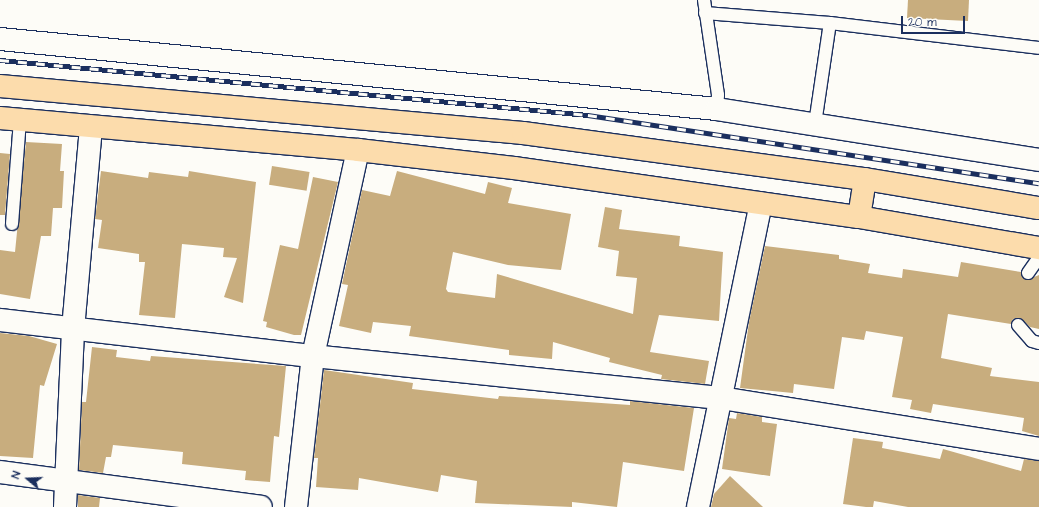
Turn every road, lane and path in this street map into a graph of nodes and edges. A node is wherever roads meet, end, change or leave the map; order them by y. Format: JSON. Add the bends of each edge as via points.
{"nodes":[{"id":1,"x":704,"y":0,"type":"edge"},
{"id":2,"x":706,"y":13,"type":"junction"},
{"id":3,"x":830,"y":23,"type":"junction"},
{"id":4,"x":0,"y":39,"type":"edge"},
{"id":5,"x":1039,"y":48,"type":"edge"},
{"id":6,"x":0,"y":86,"type":"edge"},
{"id":7,"x":717,"y":109,"type":"junction"},
{"id":8,"x":10,"y":119,"type":"edge"},
{"id":9,"x":815,"y":124,"type":"junction"},
{"id":10,"x":91,"y":127,"type":"junction"},
{"id":11,"x":358,"y":150,"type":"junction"},
{"id":12,"x":1039,"y":160,"type":"edge"},
{"id":13,"x":865,"y":180,"type":"junction"},
{"id":14,"x":761,"y":203,"type":"junction"},
{"id":15,"x":1039,"y":208,"type":"edge"},
{"id":16,"x":859,"y":217,"type":"junction"},
{"id":17,"x":12,"y":224,"type":"dead end"},
{"id":18,"x":1039,"y":248,"type":"edge"},
{"id":19,"x":1039,"y":257,"type":"edge"},
{"id":20,"x":1028,"y":273,"type":"dead end"},
{"id":21,"x":0,"y":320,"type":"edge"},
{"id":22,"x":1018,"y":325,"type":"dead end"},
{"id":23,"x":73,"y":329,"type":"junction"},
{"id":24,"x":1039,"y":343,"type":"edge"},
{"id":25,"x":313,"y":356,"type":"junction"},
{"id":26,"x":721,"y":398,"type":"junction"},
{"id":27,"x":1039,"y":449,"type":"edge"},
{"id":28,"x":0,"y":472,"type":"edge"},
{"id":29,"x":67,"y":482,"type":"junction"},
{"id":30,"x":65,"y":507,"type":"edge"},
{"id":31,"x":261,"y":507,"type":"edge"},
{"id":32,"x":296,"y":507,"type":"edge"},
{"id":33,"x":698,"y":507,"type":"edge"}],
"edges":[{"from":1,"to":2,"type":"lane"},
{"from":2,"to":3,"type":"lane"},
{"from":2,"to":7,"type":"lane","via":[[718,95]]},
{"from":3,"to":5,"type":"lane"},
{"from":3,"to":9,"type":"lane"},
{"from":4,"to":7,"type":"street"},
{"from":6,"to":13,"type":"highway","via":[[523,133]]},
{"from":7,"to":9,"type":"street"},
{"from":8,"to":10,"type":"highway"},
{"from":8,"to":17,"type":"lane"},
{"from":9,"to":12,"type":"street"},
{"from":10,"to":11,"type":"highway"},
{"from":10,"to":23,"type":"street"},
{"from":11,"to":14,"type":"highway","via":[[514,168]]},
{"from":11,"to":25,"type":"street"},
{"from":13,"to":15,"type":"highway"},
{"from":13,"to":16,"type":"highway"},
{"from":14,"to":16,"type":"highway"},
{"from":14,"to":26,"type":"street"},
{"from":16,"to":18,"type":"highway"},
{"from":19,"to":20,"type":"lane"},
{"from":21,"to":23,"type":"street"},
{"from":22,"to":24,"type":"lane","via":[[1032,342]]},
{"from":23,"to":25,"type":"street"},
{"from":23,"to":29,"type":"street"},
{"from":25,"to":26,"type":"street"},
{"from":25,"to":32,"type":"street"},
{"from":26,"to":27,"type":"street"},
{"from":26,"to":33,"type":"street"},
{"from":28,"to":29,"type":"street"},
{"from":29,"to":30,"type":"street"},
{"from":29,"to":31,"type":"street"}]}
